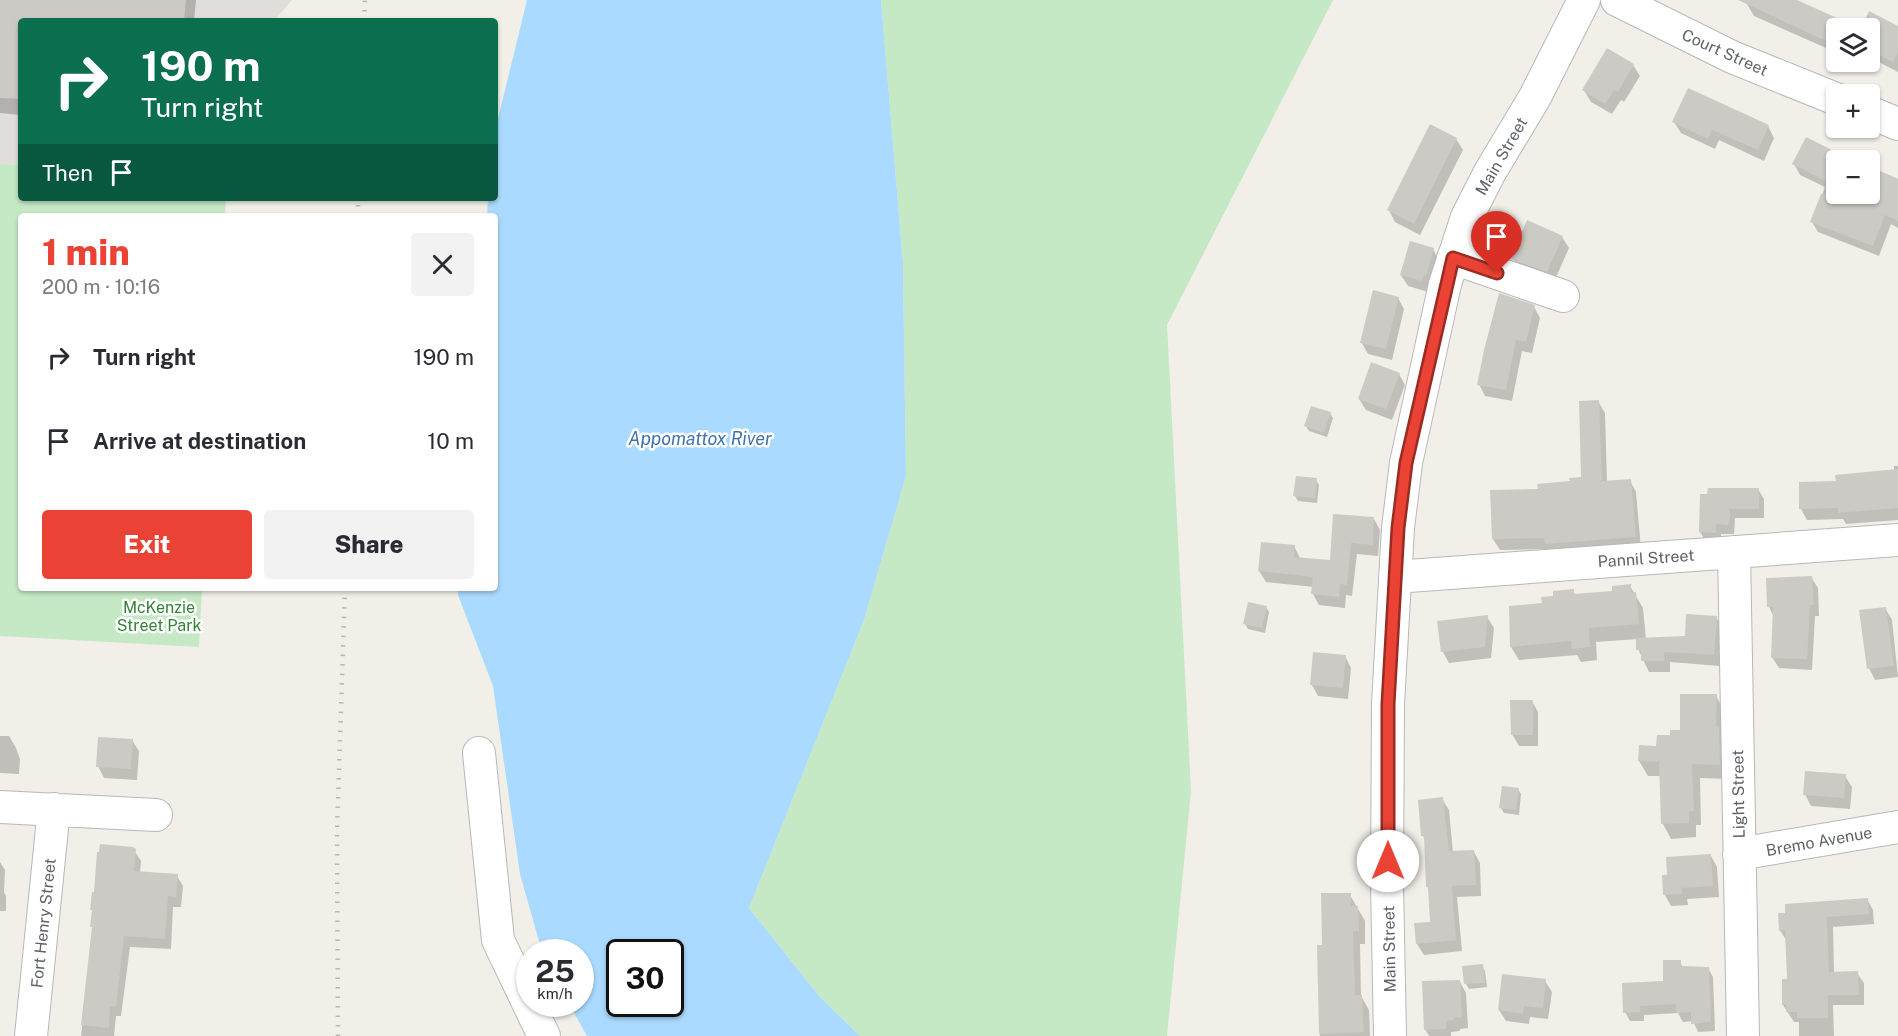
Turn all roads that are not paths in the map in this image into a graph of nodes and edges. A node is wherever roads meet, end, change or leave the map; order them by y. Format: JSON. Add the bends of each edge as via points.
{"nodes":[{"id":1,"x":1584,"y":0,"type":"edge"},
{"id":2,"x":1617,"y":0,"type":"edge"},
{"id":3,"x":1826,"y":95,"type":"edge"},
{"id":4,"x":1880,"y":117,"type":"edge"},
{"id":5,"x":1898,"y":124,"type":"edge"},
{"id":6,"x":1453,"y":258,"type":"junction"},
{"id":7,"x":1563,"y":296,"type":"dead end"},
{"id":8,"x":1898,"y":540,"type":"edge"},
{"id":9,"x":1734,"y":552,"type":"junction"},
{"id":10,"x":1395,"y":577,"type":"junction"},
{"id":11,"x":479,"y":753,"type":"dead end"},
{"id":12,"x":0,"y":807,"type":"edge"},
{"id":13,"x":54,"y":810,"type":"junction"},
{"id":14,"x":156,"y":815,"type":"dead end"},
{"id":15,"x":1898,"y":827,"type":"edge"},
{"id":16,"x":1739,"y":854,"type":"junction"},
{"id":17,"x":31,"y":1036,"type":"edge"},
{"id":18,"x":544,"y":1036,"type":"edge"},
{"id":19,"x":1390,"y":1036,"type":"edge"},
{"id":20,"x":1743,"y":1036,"type":"edge"}],
"edges":[{"from":1,"to":6,"type":"street","name":"Main Street","via":[[1467,217]]},
{"from":2,"to":3,"type":"street","name":"Court Street","via":[[1732,57]]},
{"from":4,"to":5,"type":"street"},
{"from":6,"to":7,"type":"street"},
{"from":6,"to":10,"type":"street","name":"Main Street","via":[[1406,463]]},
{"from":8,"to":9,"type":"street","name":"Pannil Street"},
{"from":9,"to":10,"type":"street","name":"Pannil Street"},
{"from":9,"to":16,"type":"street","name":"Light Street"},
{"from":10,"to":19,"type":"street","name":"Main Street","via":[[1388,704]]},
{"from":11,"to":18,"type":"street","via":[[498,940]]},
{"from":12,"to":13,"type":"street"},
{"from":13,"to":14,"type":"street"},
{"from":13,"to":17,"type":"street","name":"Fort Henry Street"},
{"from":15,"to":16,"type":"street","name":"Bremo Avenue"},
{"from":16,"to":20,"type":"street","name":"Light Street"}]}
